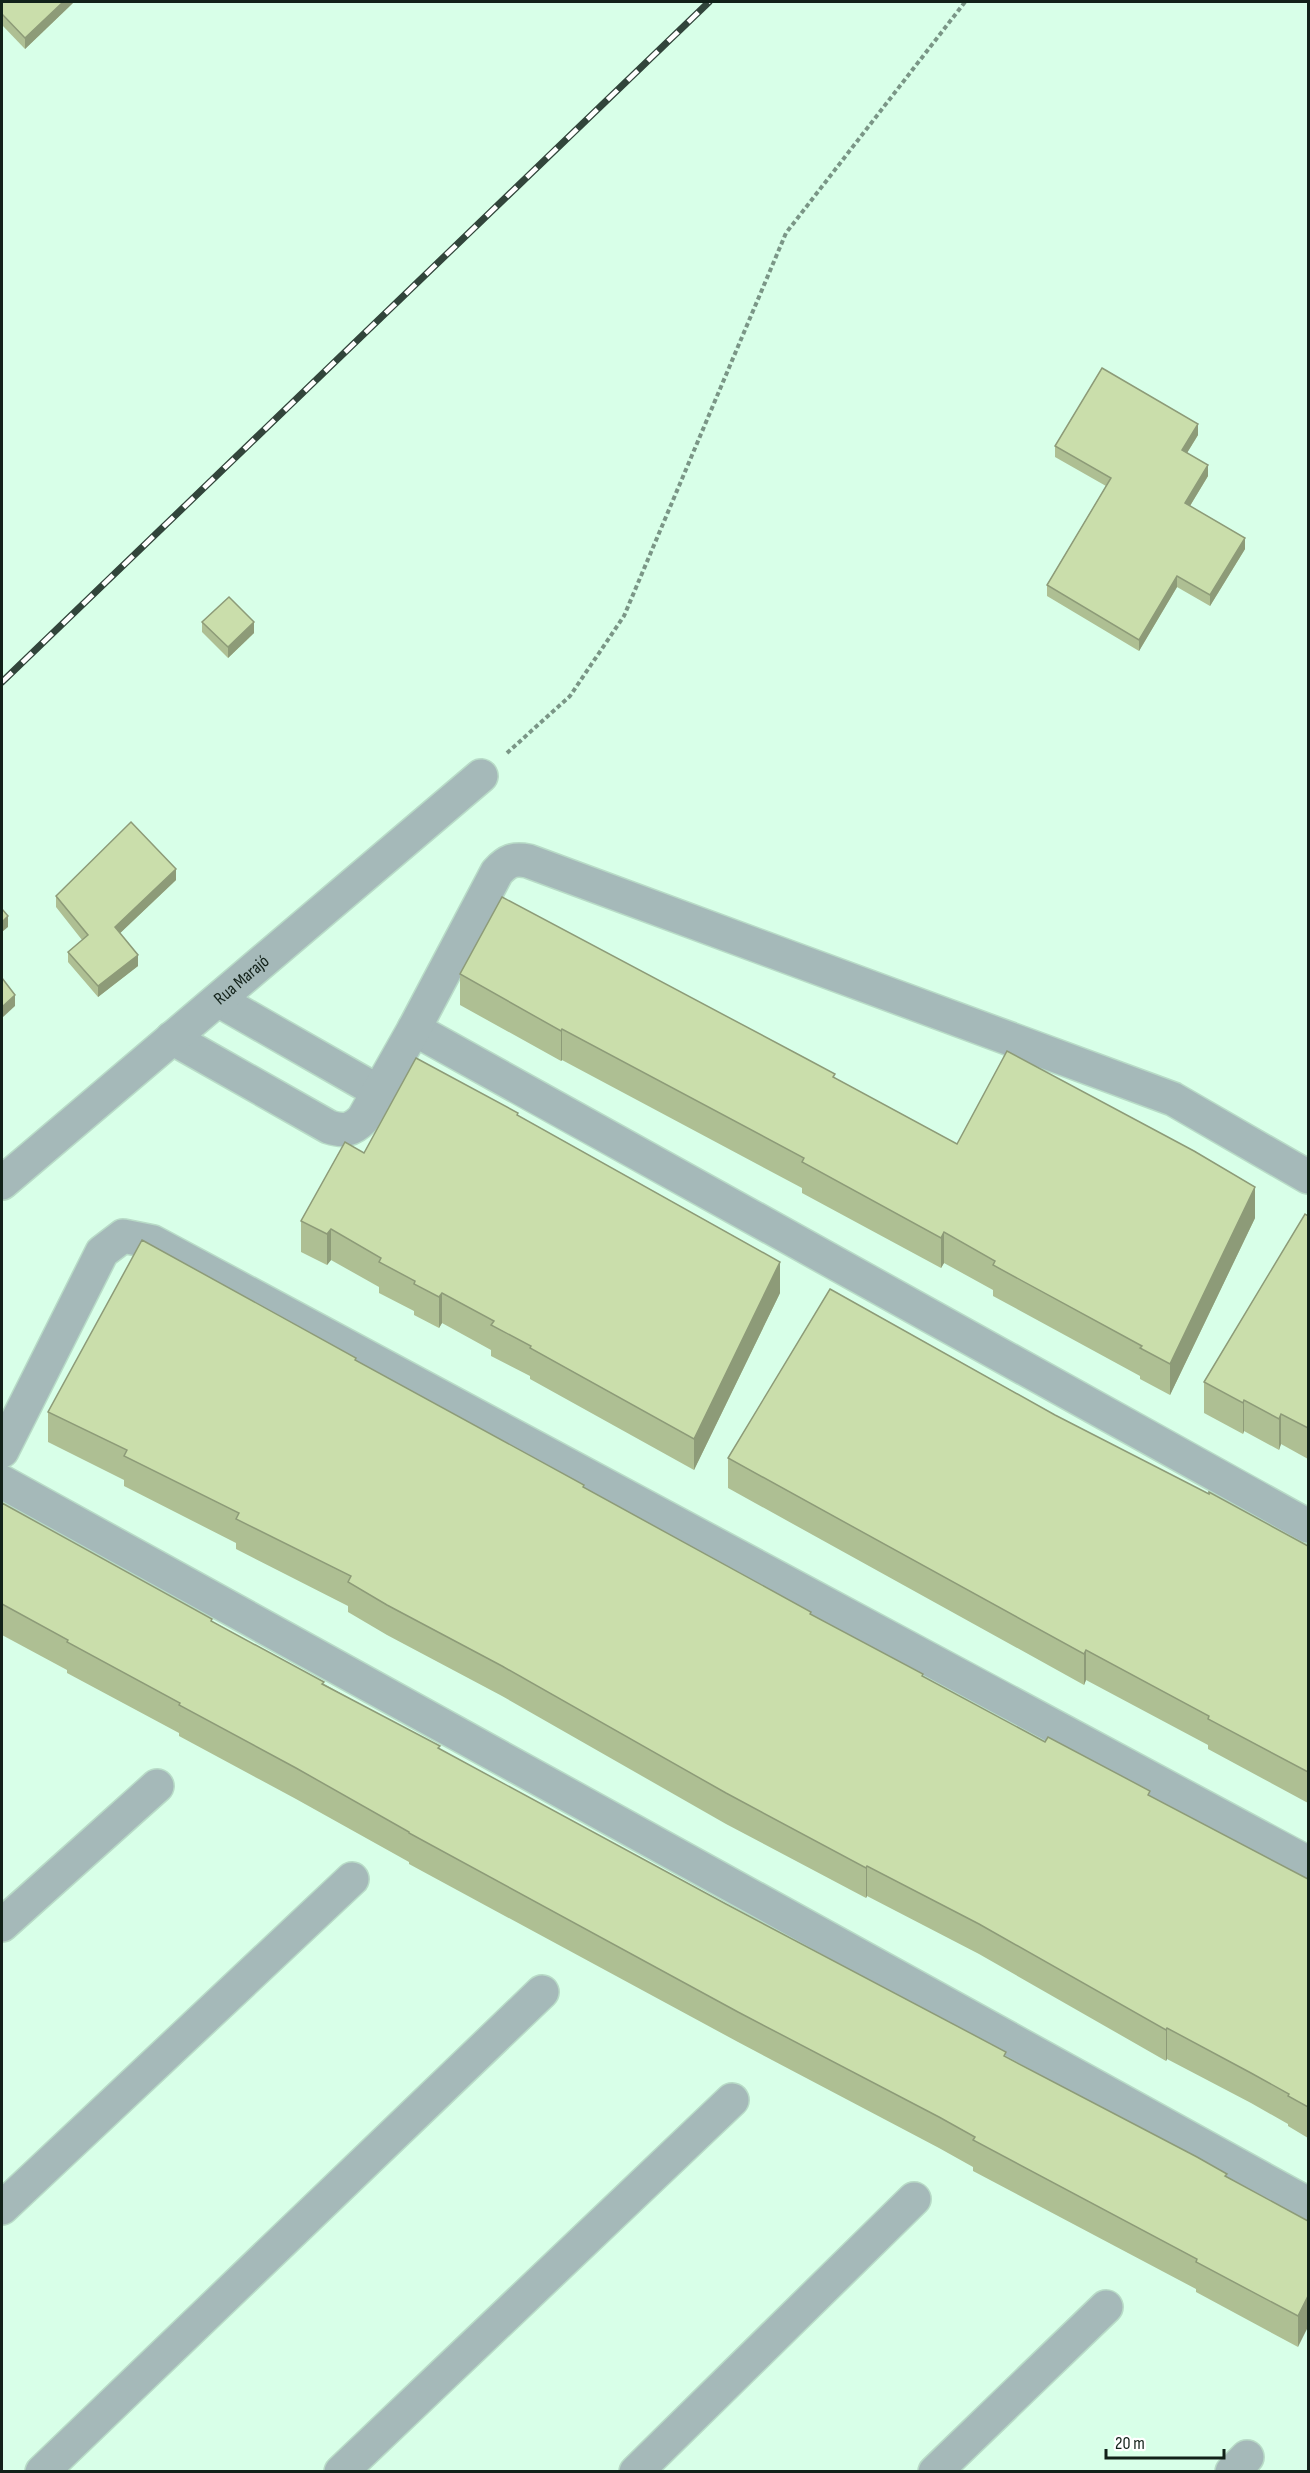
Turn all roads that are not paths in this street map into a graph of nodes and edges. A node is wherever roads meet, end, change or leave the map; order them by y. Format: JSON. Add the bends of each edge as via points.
{"nodes":[{"id":1,"x":492,"y":767,"type":"road end"},
{"id":2,"x":218,"y":1000,"type":"junction"},
{"id":3,"x":414,"y":1029,"type":"junction"},
{"id":4,"x":172,"y":1038,"type":"junction"},
{"id":5,"x":379,"y":1092,"type":"junction"},
{"id":6,"x":1308,"y":1177,"type":"edge"},
{"id":7,"x":2,"y":1184,"type":"edge"},
{"id":8,"x":2,"y":1451,"type":"edge"},
{"id":9,"x":2,"y":1482,"type":"edge"},
{"id":10,"x":1308,"y":1526,"type":"edge"},
{"id":11,"x":158,"y":1786,"type":"dead end"},
{"id":12,"x":1308,"y":1863,"type":"edge"},
{"id":13,"x":351,"y":1878,"type":"dead end"},
{"id":14,"x":2,"y":1925,"type":"edge"},
{"id":15,"x":542,"y":1992,"type":"dead end"},
{"id":16,"x":732,"y":2100,"type":"dead end"},
{"id":17,"x":914,"y":2199,"type":"dead end"},
{"id":18,"x":1308,"y":2204,"type":"edge"},
{"id":19,"x":2,"y":2208,"type":"edge"},
{"id":20,"x":1106,"y":2307,"type":"dead end"},
{"id":21,"x":42,"y":2472,"type":"edge"},
{"id":22,"x":341,"y":2472,"type":"edge"},
{"id":23,"x":636,"y":2472,"type":"edge"},
{"id":24,"x":935,"y":2472,"type":"edge"}],
"edges":[{"from":1,"to":2,"type":"street","name":"Rua Marajó"},
{"from":2,"to":4,"type":"street","name":"Rua Marajó"},
{"from":2,"to":5,"type":"street"},
{"from":3,"to":5,"type":"street"},
{"from":3,"to":6,"type":"street","via":[[497,872],[516,859],[1173,1100]]},
{"from":3,"to":10,"type":"street"},
{"from":4,"to":5,"type":"street","via":[[341,1131],[354,1128],[363,1119]]},
{"from":4,"to":7,"type":"street","name":"Rua Marajó"},
{"from":8,"to":12,"type":"street","via":[[102,1252],[123,1236],[153,1242]]},
{"from":9,"to":18,"type":"street"},
{"from":11,"to":14,"type":"street"},
{"from":13,"to":19,"type":"street"},
{"from":15,"to":21,"type":"street"},
{"from":16,"to":22,"type":"street"},
{"from":17,"to":23,"type":"street"},
{"from":20,"to":24,"type":"street"}]}
